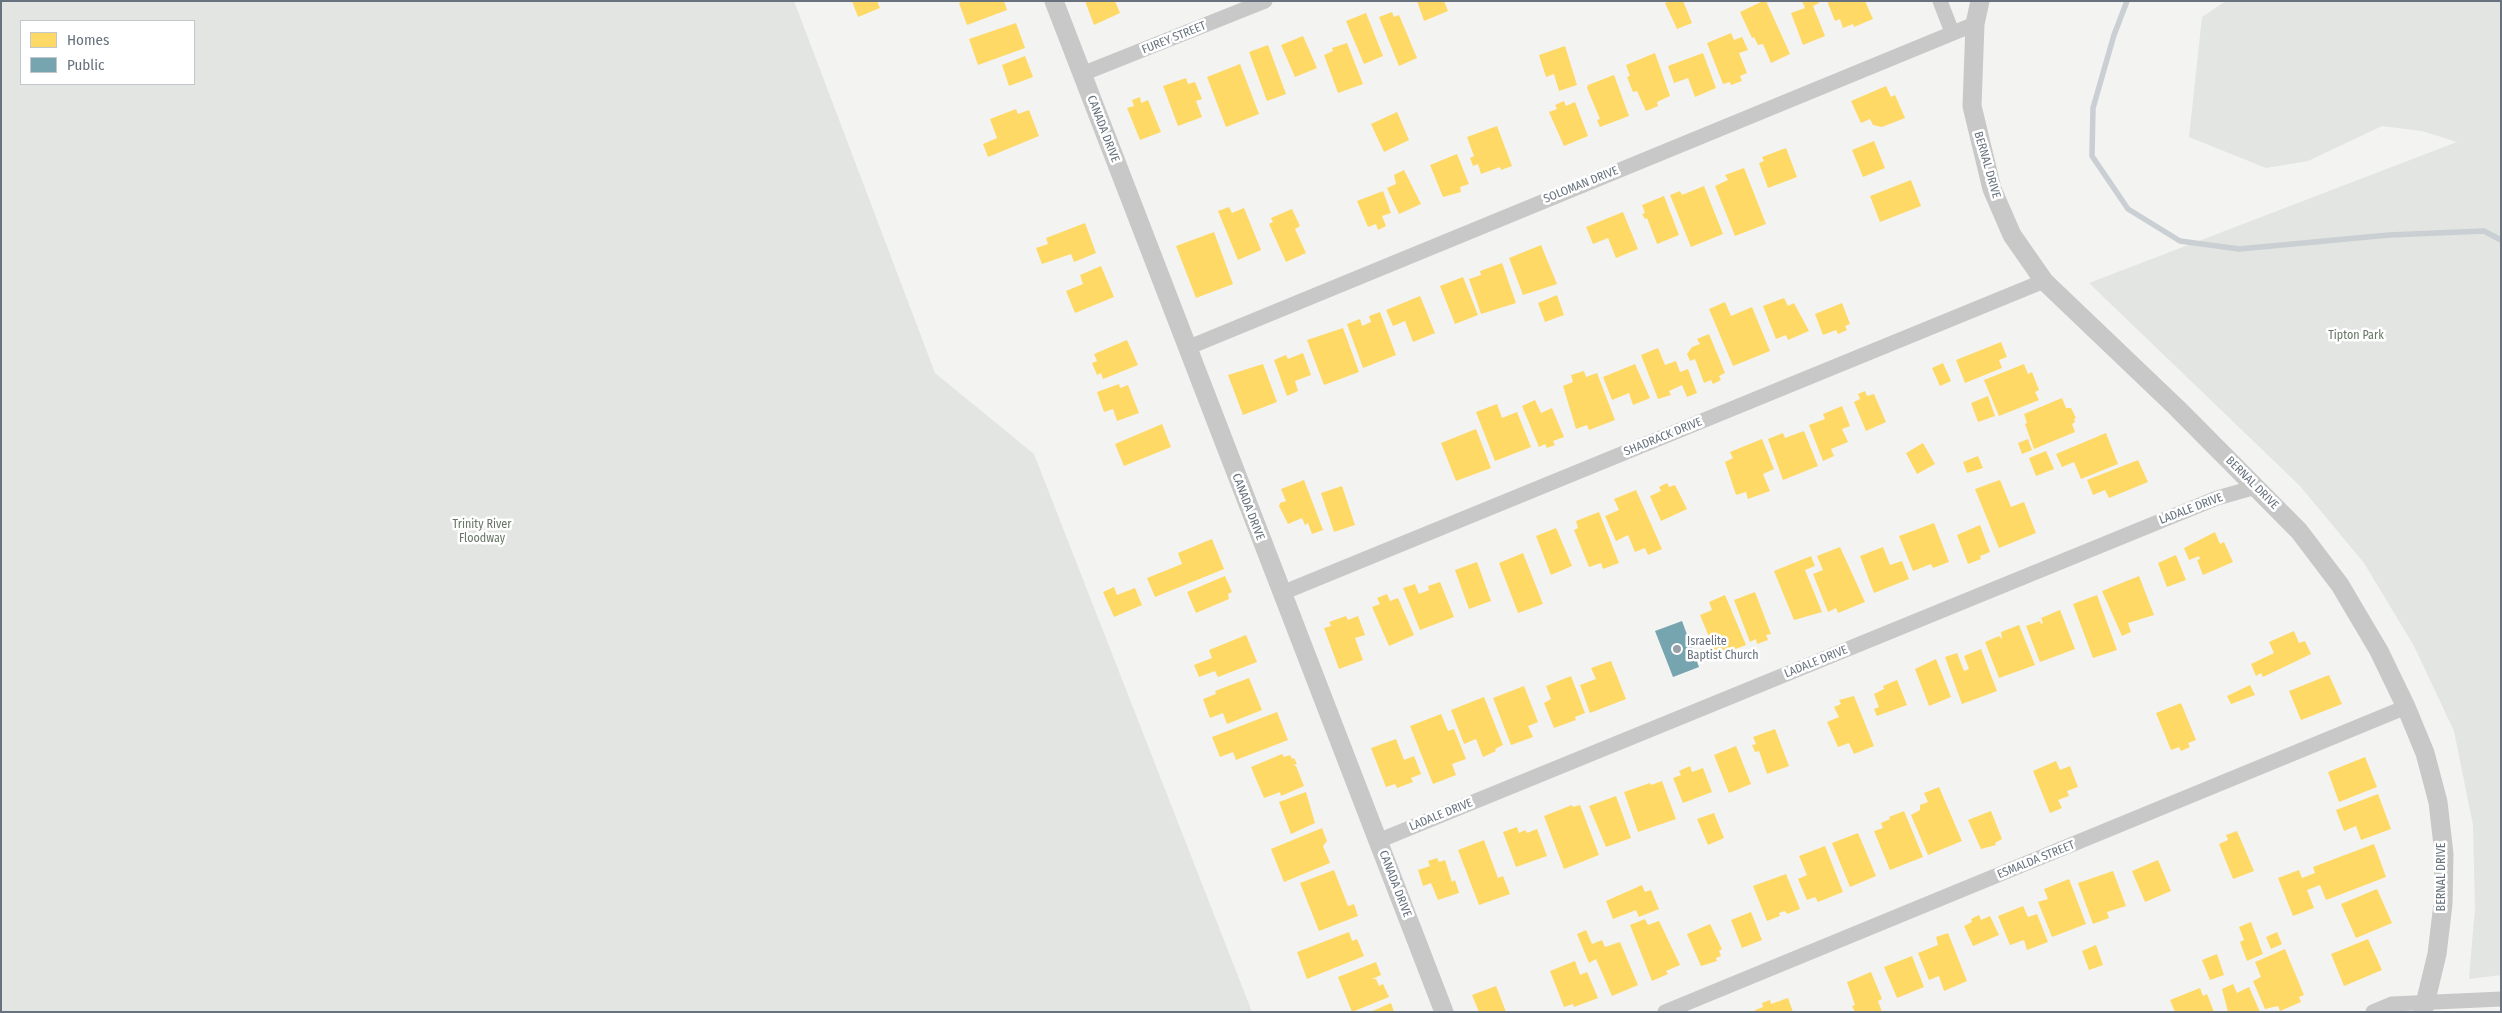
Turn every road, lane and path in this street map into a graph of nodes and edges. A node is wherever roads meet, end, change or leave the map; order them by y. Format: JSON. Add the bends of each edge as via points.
{"nodes":[{"id":1,"x":1054,"y":1,"type":"edge"},
{"id":2,"x":1265,"y":1,"type":"edge"},
{"id":3,"x":1940,"y":1,"type":"edge"},
{"id":4,"x":1980,"y":1,"type":"edge"},
{"id":5,"x":1975,"y":24,"type":"junction"},
{"id":6,"x":1952,"y":32,"type":"junction"},
{"id":7,"x":1082,"y":74,"type":"junction"},
{"id":8,"x":2044,"y":281,"type":"junction"},
{"id":9,"x":1187,"y":348,"type":"junction"},
{"id":10,"x":2256,"y":487,"type":"junction"},
{"id":11,"x":1282,"y":593,"type":"junction"},
{"id":12,"x":2406,"y":707,"type":"junction"},
{"id":13,"x":1378,"y":841,"type":"junction"},
{"id":14,"x":2494,"y":1000,"type":"edge"},
{"id":15,"x":2424,"y":1007,"type":"edge"},
{"id":16,"x":1444,"y":1012,"type":"edge"},
{"id":17,"x":1665,"y":1012,"type":"edge"},
{"id":18,"x":2374,"y":1012,"type":"edge"}],
"edges":[{"from":1,"to":7,"type":"street","name":"CANADA DRIVE"},
{"from":2,"to":7,"type":"street","name":"FUREY STREET"},
{"from":3,"to":6,"type":"street"},
{"from":4,"to":5,"type":"street","name":"BERNAL DRIVE"},
{"from":5,"to":6,"type":"street","name":"SOLOMAN DRIVE"},
{"from":5,"to":8,"type":"street","name":"BERNAL DRIVE","via":[[1972,106],[1980,146],[1992,189],[2012,236]]},
{"from":6,"to":9,"type":"street","name":"SOLOMAN DRIVE"},
{"from":7,"to":9,"type":"street","name":"CANADA DRIVE"},
{"from":8,"to":10,"type":"street","name":"BERNAL DRIVE"},
{"from":8,"to":11,"type":"street","name":"SHADRACK DRIVE"},
{"from":9,"to":11,"type":"street","name":"CANADA DRIVE"},
{"from":10,"to":12,"type":"street","name":"BERNAL DRIVE","via":[[2299,531],[2340,585],[2379,651]]},
{"from":10,"to":13,"type":"street","name":"LADALE DRIVE","via":[[2217,498]]},
{"from":11,"to":13,"type":"street","name":"CANADA DRIVE"},
{"from":12,"to":15,"type":"street","name":"BERNAL DRIVE","via":[[2425,753],[2438,802],[2444,854],[2437,954]]},
{"from":12,"to":17,"type":"street","name":"ESMALDA STREET"},
{"from":13,"to":16,"type":"street","name":"CANADA DRIVE"},
{"from":14,"to":15,"type":"street"},
{"from":15,"to":18,"type":"street","via":[[2392,1004]]}]}
